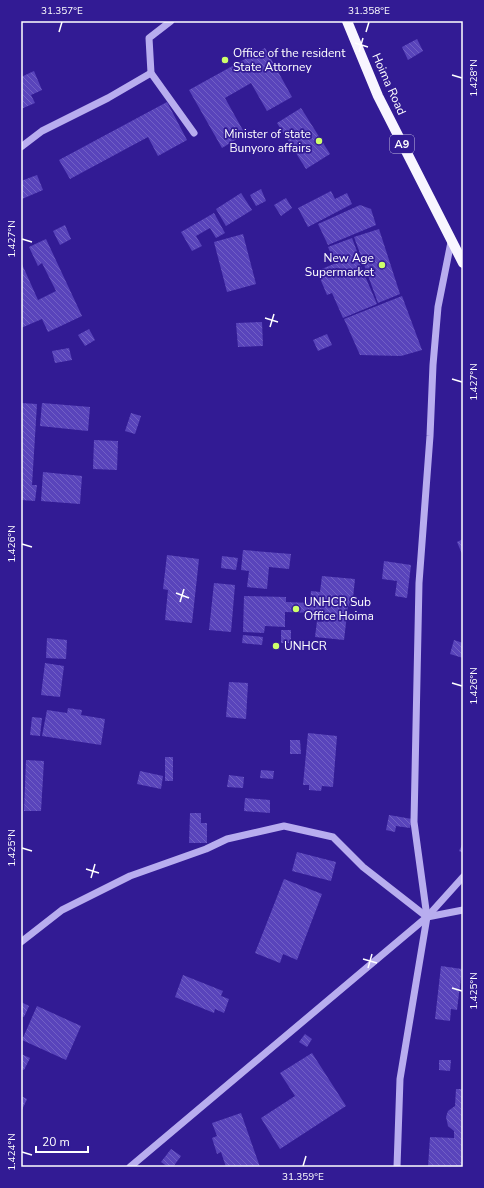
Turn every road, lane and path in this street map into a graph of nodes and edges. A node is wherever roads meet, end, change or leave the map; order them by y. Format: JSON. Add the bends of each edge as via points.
{"nodes":[{"id":1,"x":171,"y":21,"type":"edge"},
{"id":2,"x":347,"y":21,"type":"edge"},
{"id":3,"x":151,"y":73,"type":"junction"},
{"id":4,"x":194,"y":133,"type":"dead end"},
{"id":5,"x":21,"y":147,"type":"edge"},
{"id":6,"x":451,"y":242,"type":"junction"},
{"id":7,"x":463,"y":264,"type":"edge"},
{"id":8,"x":463,"y":876,"type":"edge"},
{"id":9,"x":463,"y":910,"type":"edge"},
{"id":10,"x":427,"y":917,"type":"junction"},
{"id":11,"x":21,"y":942,"type":"edge"},
{"id":12,"x":130,"y":1167,"type":"edge"},
{"id":13,"x":397,"y":1167,"type":"edge"}],
"edges":[{"from":1,"to":3,"type":"street","via":[[149,38]]},
{"from":2,"to":6,"type":"main road","name":"Hoima Road","number":"A9","via":[[378,96]]},
{"from":3,"to":4,"type":"street"},
{"from":3,"to":5,"type":"street","via":[[42,131]]},
{"from":6,"to":7,"type":"main road","name":"Hoima Road","number":"A9"},
{"from":6,"to":10,"type":"street","via":[[438,307],[419,583],[414,822]]},
{"from":8,"to":10,"type":"street"},
{"from":9,"to":10,"type":"street"},
{"from":10,"to":11,"type":"street","via":[[363,867],[333,837],[284,826],[227,839],[130,876],[62,910]]},
{"from":10,"to":12,"type":"street"},
{"from":10,"to":13,"type":"street","via":[[400,1079]]}]}
